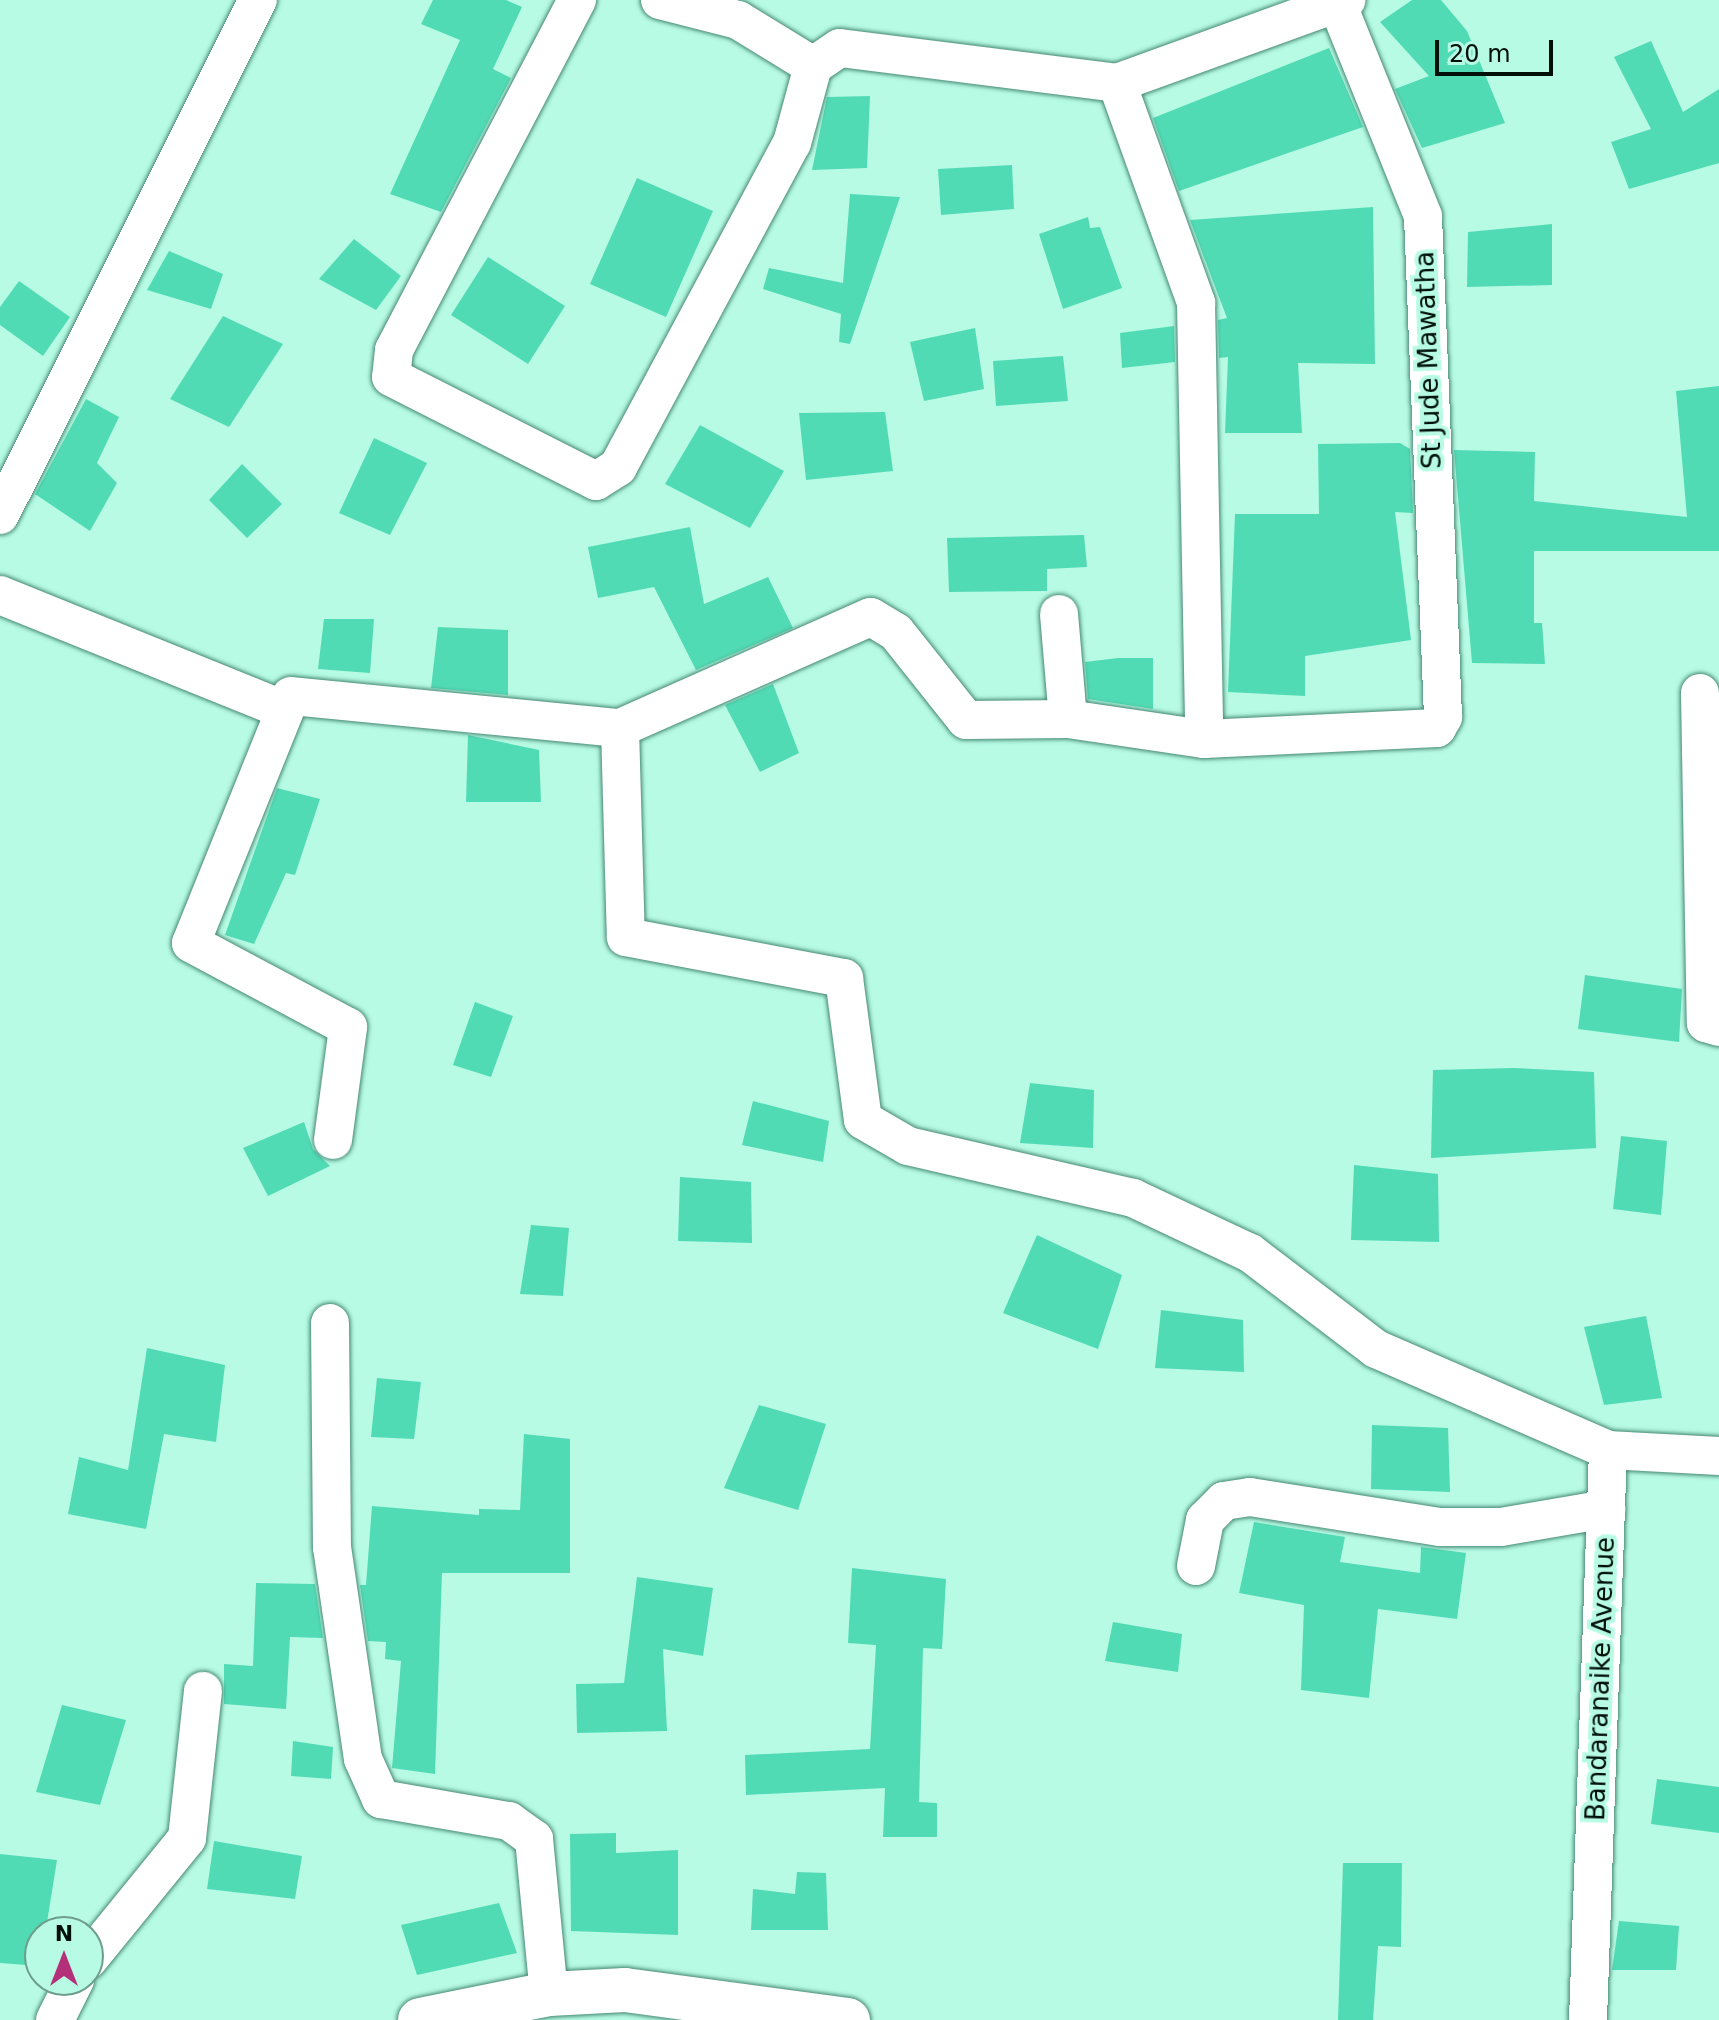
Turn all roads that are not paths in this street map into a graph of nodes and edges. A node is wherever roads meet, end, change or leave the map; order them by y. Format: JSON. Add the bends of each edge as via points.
{"nodes":[{"id":1,"x":258,"y":0,"type":"edge"},
{"id":2,"x":577,"y":0,"type":"edge"},
{"id":3,"x":660,"y":0,"type":"edge"},
{"id":4,"x":1342,"y":4,"type":"edge"},
{"id":5,"x":813,"y":66,"type":"junction"},
{"id":6,"x":1117,"y":83,"type":"junction"},
{"id":7,"x":0,"y":515,"type":"edge"},
{"id":8,"x":0,"y":595,"type":"edge"},
{"id":9,"x":1059,"y":614,"type":"dead end"},
{"id":10,"x":1700,"y":693,"type":"dead end"},
{"id":11,"x":282,"y":709,"type":"junction"},
{"id":12,"x":1068,"y":719,"type":"junction"},
{"id":13,"x":620,"y":728,"type":"junction"},
{"id":14,"x":1204,"y":739,"type":"junction"},
{"id":15,"x":1719,"y":1027,"type":"edge"},
{"id":16,"x":333,"y":1140,"type":"dead end"},
{"id":17,"x":330,"y":1323,"type":"dead end"},
{"id":18,"x":1608,"y":1450,"type":"junction"},
{"id":19,"x":1719,"y":1456,"type":"edge"},
{"id":20,"x":1606,"y":1509,"type":"junction"},
{"id":21,"x":1196,"y":1566,"type":"dead end"},
{"id":22,"x":203,"y":1691,"type":"dead end"},
{"id":23,"x":104,"y":1940,"type":"edge"},
{"id":24,"x":549,"y":1994,"type":"junction"},
{"id":25,"x":67,"y":1996,"type":"edge"},
{"id":26,"x":626,"y":2005,"type":"edge"},
{"id":27,"x":55,"y":2020,"type":"edge"},
{"id":28,"x":420,"y":2020,"type":"edge"},
{"id":29,"x":848,"y":2020,"type":"edge"},
{"id":30,"x":1588,"y":2020,"type":"edge"}],
"edges":[{"from":1,"to":7,"type":"street"},
{"from":2,"to":5,"type":"street","via":[[394,350],[391,377],[596,481],[618,467],[792,143]]},
{"from":3,"to":5,"type":"street","via":[[738,20]]},
{"from":4,"to":6,"type":"street"},
{"from":4,"to":14,"type":"street","name":"St Jude Mawatha","via":[[1423,216],[1443,717],[1437,728]]},
{"from":5,"to":6,"type":"street","via":[[840,48]]},
{"from":6,"to":14,"type":"street","via":[[1196,303]]},
{"from":8,"to":11,"type":"street"},
{"from":9,"to":12,"type":"street"},
{"from":10,"to":15,"type":"street","via":[[1706,1023]]},
{"from":11,"to":13,"type":"street","via":[[306,692]]},
{"from":11,"to":16,"type":"street","via":[[191,943],[348,1027]]},
{"from":12,"to":13,"type":"street","via":[[966,720],[896,632],[871,617]]},
{"from":12,"to":14,"type":"street"},
{"from":13,"to":18,"type":"street","via":[[626,937],[844,978],[863,1120],[908,1146],[1133,1198],[1250,1253],[1376,1349]]},
{"from":17,"to":24,"type":"street","via":[[332,1547],[363,1759],[381,1799],[509,1821],[534,1839]]},
{"from":18,"to":19,"type":"street"},
{"from":18,"to":20,"type":"street","name":"Bandaranaike Avenue"},
{"from":20,"to":21,"type":"street","via":[[1501,1527],[1440,1527],[1250,1497],[1224,1501],[1205,1520]]},
{"from":20,"to":30,"type":"street","name":"Bandaranaike Avenue"},
{"from":22,"to":23,"type":"street","via":[[187,1838]]},
{"from":24,"to":26,"type":"street"},
{"from":24,"to":28,"type":"street"},
{"from":25,"to":27,"type":"street"},
{"from":26,"to":29,"type":"street"}]}
